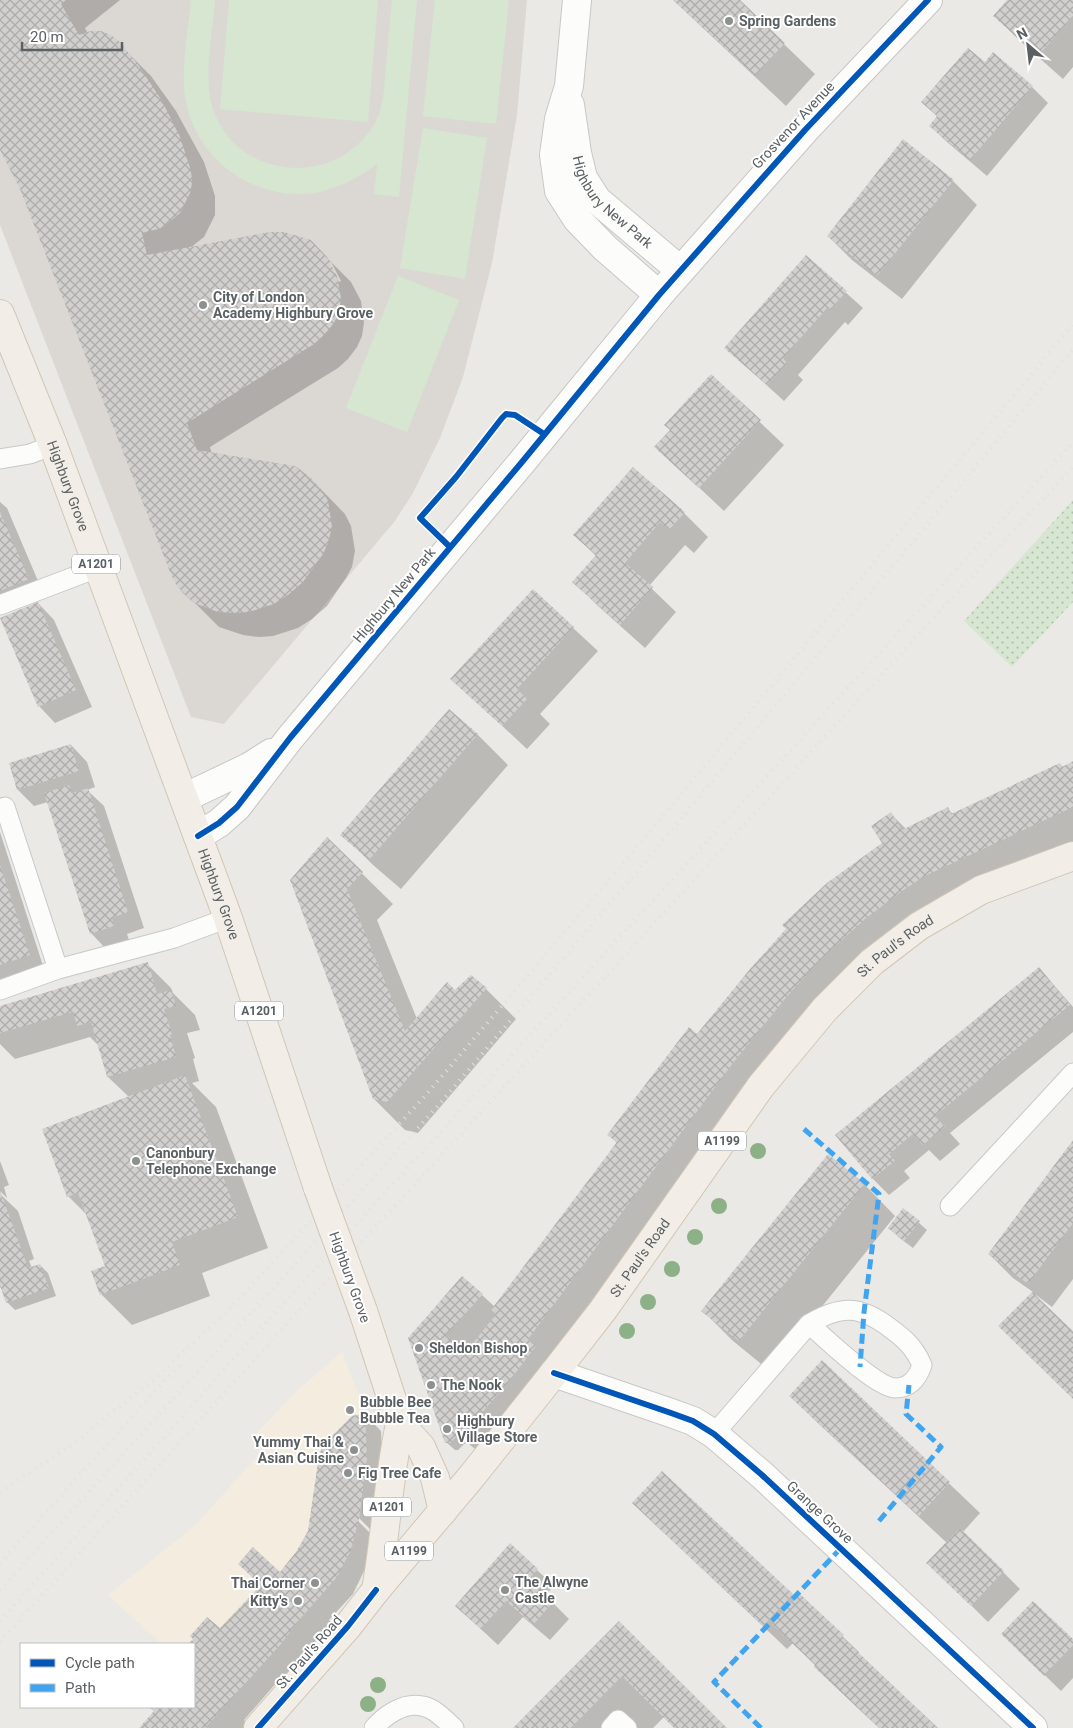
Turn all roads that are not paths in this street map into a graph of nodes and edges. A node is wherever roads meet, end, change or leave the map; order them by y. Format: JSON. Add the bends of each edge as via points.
{"nodes":[{"id":1,"x":577,"y":0,"type":"edge"},
{"id":2,"x":928,"y":0,"type":"edge"},
{"id":3,"x":568,"y":86,"type":"junction"},
{"id":4,"x":680,"y":270,"type":"junction"},
{"id":5,"x":659,"y":295,"type":"junction"},
{"id":6,"x":0,"y":314,"type":"edge"},
{"id":7,"x":53,"y":445,"type":"junction"},
{"id":8,"x":0,"y":459,"type":"edge"},
{"id":9,"x":97,"y":568,"type":"junction"},
{"id":10,"x":0,"y":605,"type":"edge"},
{"id":11,"x":290,"y":738,"type":"junction"},
{"id":12,"x":184,"y":798,"type":"junction"},
{"id":13,"x":5,"y":808,"type":"dead end"},
{"id":14,"x":198,"y":836,"type":"junction"},
{"id":15,"x":1073,"y":856,"type":"edge"},
{"id":16,"x":228,"y":918,"type":"junction"},
{"id":17,"x":58,"y":969,"type":"junction"},
{"id":18,"x":0,"y":990,"type":"edge"},
{"id":19,"x":1073,"y":1073,"type":"edge"},
{"id":20,"x":950,"y":1206,"type":"dead end"},
{"id":21,"x":809,"y":1324,"type":"junction"},
{"id":22,"x":554,"y":1373,"type":"junction"},
{"id":23,"x":400,"y":1424,"type":"junction"},
{"id":24,"x":714,"y":1434,"type":"junction"},
{"id":25,"x":443,"y":1511,"type":"junction"},
{"id":26,"x":376,"y":1590,"type":"junction"},
{"id":27,"x":258,"y":1728,"type":"edge"},
{"id":28,"x":374,"y":1728,"type":"edge"},
{"id":29,"x":454,"y":1728,"type":"edge"},
{"id":30,"x":611,"y":1728,"type":"edge"},
{"id":31,"x":627,"y":1728,"type":"edge"},
{"id":32,"x":1033,"y":1728,"type":"edge"}],
"edges":[{"from":1,"to":3,"type":"street","name":"Highbury New Park"},
{"from":2,"to":4,"type":"street","name":"Grosvenor Avenue","via":[[804,130]]},
{"from":3,"to":4,"type":"street","name":"Highbury New Park","via":[[583,178],[597,200]]},
{"from":3,"to":5,"type":"street","name":"Highbury New Park","via":[[554,155],[560,191],[577,219]]},
{"from":4,"to":5,"type":"street","name":"Highbury New Park"},
{"from":5,"to":11,"type":"street","name":"Highbury New Park"},
{"from":6,"to":7,"type":"main road","name":"Highbury Grove","number":"A1201"},
{"from":7,"to":8,"type":"lane","via":[[30,454]]},
{"from":7,"to":9,"type":"main road","name":"Highbury Grove","number":"A1201"},
{"from":9,"to":10,"type":"lane"},
{"from":9,"to":12,"type":"main road","name":"Highbury Grove","number":"A1201"},
{"from":11,"to":12,"type":"street","name":"Highbury New Park","via":[[249,768]]},
{"from":11,"to":14,"type":"street","name":"Highbury New Park","via":[[237,807],[220,823]]},
{"from":12,"to":14,"type":"main road","name":"Highbury Grove","number":"A1201"},
{"from":13,"to":17,"type":"lane"},
{"from":14,"to":16,"type":"main road","name":"Highbury Grove","number":"A1201"},
{"from":15,"to":22,"type":"main road","name":"St. Paul's Road","number":"A1199","via":[[981,890],[919,926],[872,962],[825,1009],[760,1086],[603,1310]]},
{"from":16,"to":17,"type":"lane","via":[[174,938]]},
{"from":16,"to":23,"type":"main road","name":"Highbury Grove","number":"A1201","bridge":true},
{"from":17,"to":18,"type":"lane"},
{"from":19,"to":20,"type":"lane"},
{"from":21,"to":21,"type":"lane","via":[[825,1314],[847,1310],[864,1312],[905,1330],[922,1364],[918,1377],[909,1385],[895,1388],[879,1382]]},
{"from":21,"to":24,"type":"lane"},
{"from":22,"to":24,"type":"street","name":"Grange Grove","via":[[671,1412]]},
{"from":22,"to":25,"type":"main road","name":"St. Paul's Road","number":"A1199"},
{"from":23,"to":25,"type":"main road","name":"Highbury Grove","number":"A1201","via":[[421,1447],[435,1478]]},
{"from":23,"to":26,"type":"main road","number":"A1201"},
{"from":24,"to":32,"type":"street","name":"Grange Grove"},
{"from":25,"to":26,"type":"main road","name":"St. Paul's Road","number":"A1199"},
{"from":26,"to":27,"type":"main road","name":"St. Paul's Road","number":"A1199"},
{"from":28,"to":29,"type":"lane","via":[[394,1711],[422,1706],[439,1714]]},
{"from":30,"to":31,"type":"lane","via":[[618,1720]]}]}
